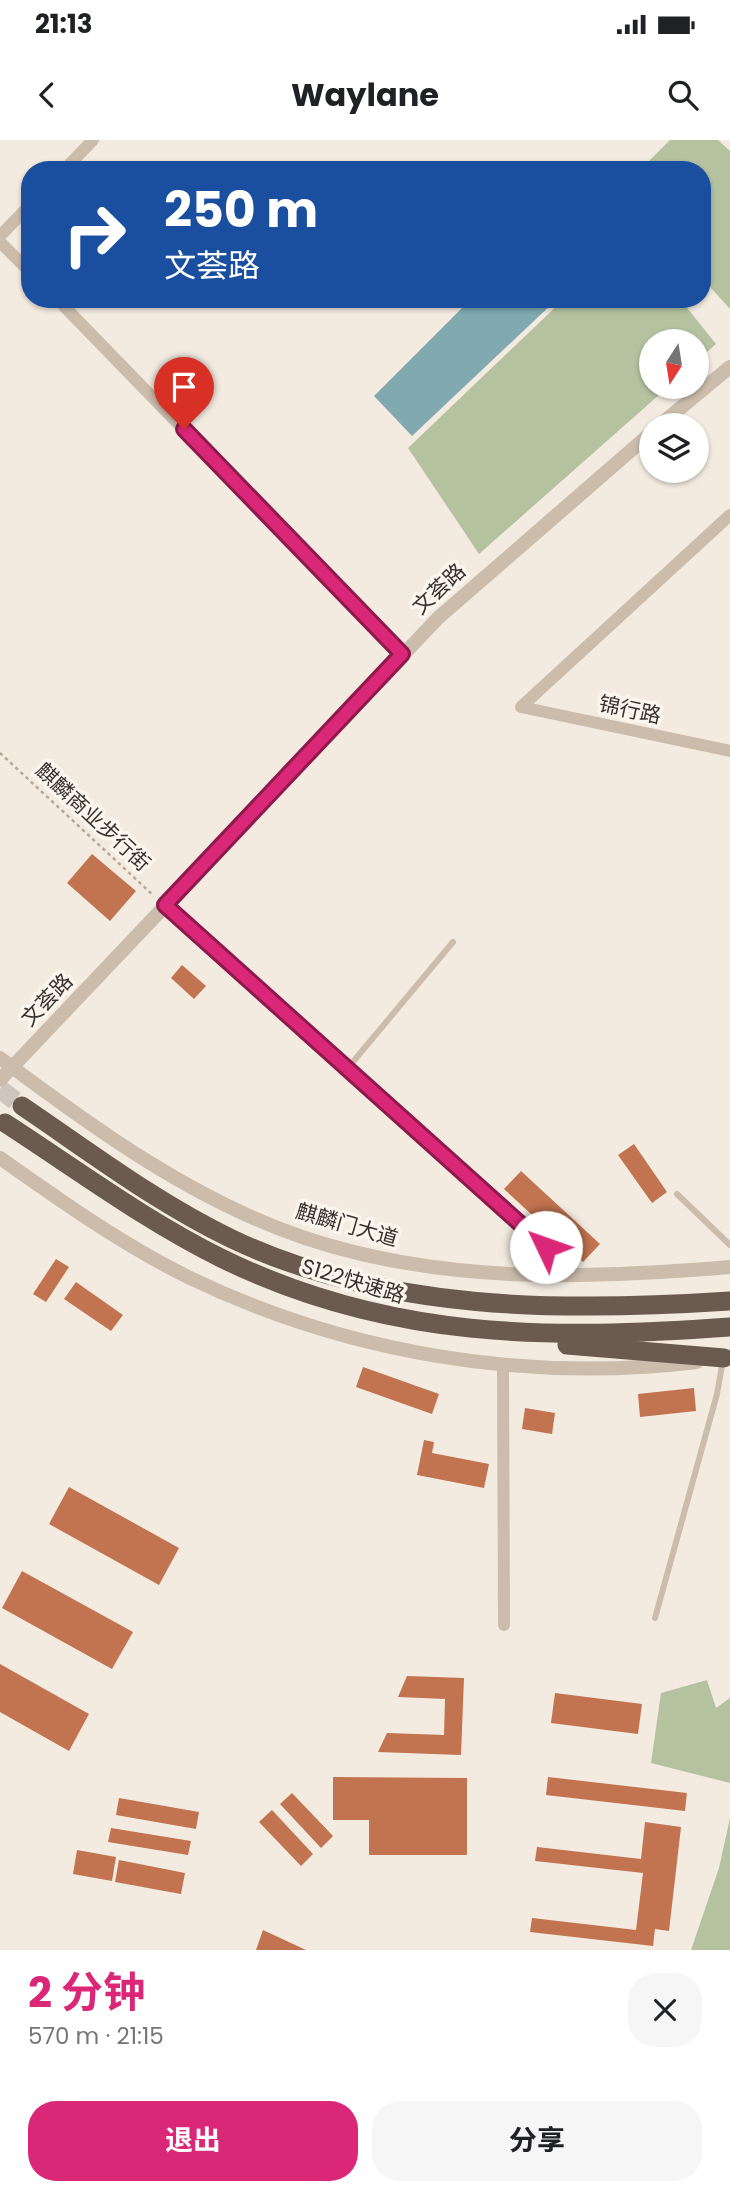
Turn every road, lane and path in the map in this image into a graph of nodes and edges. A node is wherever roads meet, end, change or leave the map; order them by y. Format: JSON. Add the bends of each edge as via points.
{"nodes":[{"id":1,"x":93,"y":140,"type":"edge"},
{"id":2,"x":73,"y":161,"type":"edge"},
{"id":3,"x":21,"y":214,"type":"edge"},
{"id":4,"x":0,"y":236,"type":"edge"},
{"id":5,"x":0,"y":242,"type":"edge"},
{"id":6,"x":21,"y":263,"type":"edge"},
{"id":7,"x":66,"y":308,"type":"edge"},
{"id":8,"x":730,"y":367,"type":"edge"},
{"id":9,"x":674,"y":413,"type":"edge"},
{"id":10,"x":639,"y":443,"type":"edge"},
{"id":11,"x":730,"y":515,"type":"edge"},
{"id":12,"x":402,"y":654,"type":"junction"},
{"id":13,"x":730,"y":751,"type":"edge"},
{"id":14,"x":0,"y":752,"type":"edge"},
{"id":15,"x":165,"y":905,"type":"junction"},
{"id":16,"x":453,"y":942,"type":"dead end"},
{"id":17,"x":6,"y":1062,"type":"edge"},
{"id":18,"x":347,"y":1069,"type":"junction"},
{"id":19,"x":0,"y":1080,"type":"edge"},
{"id":20,"x":22,"y":1106,"type":"tunnel mouth"},
{"id":21,"x":5,"y":1123,"type":"tunnel mouth"},
{"id":22,"x":0,"y":1158,"type":"edge"},
{"id":23,"x":677,"y":1194,"type":"dead end"},
{"id":24,"x":730,"y":1245,"type":"edge"},
{"id":25,"x":546,"y":1247,"type":"dead end"},
{"id":26,"x":730,"y":1267,"type":"edge"},
{"id":27,"x":730,"y":1290,"type":"edge"},
{"id":28,"x":730,"y":1301,"type":"edge"},
{"id":29,"x":666,"y":1306,"type":"junction"},
{"id":30,"x":730,"y":1327,"type":"edge"},
{"id":31,"x":490,"y":1332,"type":"junction"},
{"id":32,"x":727,"y":1358,"type":"edge"},
{"id":33,"x":503,"y":1366,"type":"junction"},
{"id":34,"x":655,"y":1618,"type":"dead end"},
{"id":35,"x":504,"y":1625,"type":"dead end"}],
"edges":[{"from":1,"to":2,"type":"street"},
{"from":3,"to":4,"type":"street"},
{"from":5,"to":6,"type":"street"},
{"from":7,"to":12,"type":"street"},
{"from":8,"to":9,"type":"street"},
{"from":10,"to":12,"type":"street","name":"文荟路","via":[[473,585]]},
{"from":11,"to":13,"type":"street","name":"锦行路","via":[[521,707]]},
{"from":12,"to":15,"type":"street","name":"文荟路"},
{"from":14,"to":15,"type":"path","name":"麒麟商业步行街"},
{"from":15,"to":17,"type":"street","name":"文荟路"},
{"from":15,"to":18,"type":"street"},
{"from":16,"to":18,"type":"lane"},
{"from":17,"to":19,"type":"street","name":"文荟路"},
{"from":17,"to":26,"type":"street","name":"麒麟门大道","via":[[133,1151],[204,1193],[317,1241],[411,1264],[496,1274],[568,1277]]},
{"from":18,"to":25,"type":"street"},
{"from":20,"to":29,"type":"highway","name":"S122快速路","via":[[156,1198],[230,1238],[296,1264],[431,1297],[571,1307]]},
{"from":21,"to":31,"type":"highway","name":"S122快速路","via":[[150,1217],[262,1276],[408,1322]]},
{"from":22,"to":33,"type":"street","via":[[124,1242],[255,1306],[400,1349]]},
{"from":23,"to":24,"type":"lane"},
{"from":27,"to":29,"type":"highway"},
{"from":28,"to":29,"type":"highway","name":"S122快速路"},
{"from":30,"to":31,"type":"highway","name":"S122快速路","via":[[589,1335]]},
{"from":31,"to":32,"type":"highway","via":[[591,1349]]},
{"from":32,"to":33,"type":"street","via":[[594,1369]]},
{"from":32,"to":34,"type":"lane"},
{"from":33,"to":35,"type":"street"}]}
